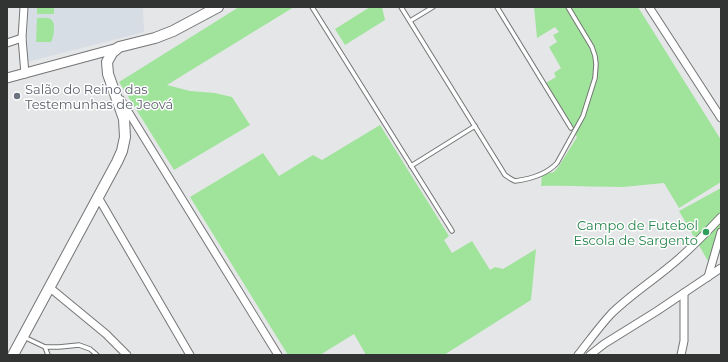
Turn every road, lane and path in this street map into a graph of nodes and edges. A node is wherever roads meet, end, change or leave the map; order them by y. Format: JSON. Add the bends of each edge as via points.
{"nodes":[{"id":1,"x":24,"y":7,"type":"edge"},
{"id":2,"x":218,"y":7,"type":"edge"},
{"id":3,"x":312,"y":7,"type":"edge"},
{"id":4,"x":401,"y":7,"type":"edge"},
{"id":5,"x":433,"y":7,"type":"edge"},
{"id":6,"x":497,"y":7,"type":"edge"},
{"id":7,"x":568,"y":7,"type":"edge"},
{"id":8,"x":649,"y":7,"type":"edge"},
{"id":9,"x":410,"y":22,"type":"junction"},
{"id":10,"x":22,"y":38,"type":"junction"},
{"id":11,"x":7,"y":43,"type":"edge"},
{"id":12,"x":119,"y":47,"type":"junction"},
{"id":13,"x":25,"y":74,"type":"junction"},
{"id":14,"x":7,"y":78,"type":"edge"},
{"id":15,"x":114,"y":90,"type":"junction"},
{"id":16,"x":721,"y":118,"type":"edge"},
{"id":17,"x":475,"y":126,"type":"junction"},
{"id":18,"x":571,"y":128,"type":"dead end"},
{"id":19,"x":411,"y":166,"type":"junction"},
{"id":20,"x":98,"y":197,"type":"junction"},
{"id":21,"x":721,"y":216,"type":"edge"},
{"id":22,"x":452,"y":231,"type":"dead end"},
{"id":23,"x":721,"y":232,"type":"edge"},
{"id":24,"x":721,"y":268,"type":"edge"},
{"id":25,"x":708,"y":277,"type":"junction"},
{"id":26,"x":49,"y":286,"type":"junction"},
{"id":27,"x":684,"y":293,"type":"junction"},
{"id":28,"x":23,"y":337,"type":"junction"},
{"id":29,"x":45,"y":347,"type":"junction"},
{"id":30,"x":13,"y":355,"type":"edge"},
{"id":31,"x":48,"y":355,"type":"edge"},
{"id":32,"x":97,"y":355,"type":"edge"},
{"id":33,"x":127,"y":355,"type":"edge"},
{"id":34,"x":190,"y":355,"type":"edge"},
{"id":35,"x":278,"y":355,"type":"edge"},
{"id":36,"x":578,"y":355,"type":"edge"},
{"id":37,"x":590,"y":355,"type":"edge"},
{"id":38,"x":681,"y":355,"type":"edge"}],
"edges":[{"from":1,"to":10,"type":"street"},
{"from":2,"to":12,"type":"main road","via":[[174,31]]},
{"from":3,"to":19,"type":"lane"},
{"from":4,"to":9,"type":"lane"},
{"from":5,"to":9,"type":"lane"},
{"from":6,"to":18,"type":"lane"},
{"from":7,"to":17,"type":"lane","via":[[592,46],[596,64],[595,78],[583,116],[557,163],[542,174],[515,181],[505,174]]},
{"from":8,"to":16,"type":"street"},
{"from":9,"to":17,"type":"lane"},
{"from":10,"to":11,"type":"street"},
{"from":10,"to":13,"type":"street"},
{"from":12,"to":13,"type":"street"},
{"from":12,"to":15,"type":"main road","via":[[107,62]]},
{"from":13,"to":14,"type":"street"},
{"from":15,"to":20,"type":"main road","via":[[124,119],[125,137],[122,151]]},
{"from":15,"to":35,"type":"street"},
{"from":17,"to":19,"type":"lane"},
{"from":19,"to":22,"type":"lane"},
{"from":20,"to":26,"type":"main road"},
{"from":20,"to":34,"type":"street"},
{"from":21,"to":36,"type":"street","via":[[677,260],[611,314]]},
{"from":23,"to":25,"type":"street"},
{"from":24,"to":25,"type":"street"},
{"from":25,"to":27,"type":"street"},
{"from":26,"to":28,"type":"main road"},
{"from":26,"to":33,"type":"street"},
{"from":27,"to":37,"type":"street"},
{"from":27,"to":38,"type":"street","via":[[684,340]]},
{"from":28,"to":29,"type":"lane"},
{"from":28,"to":30,"type":"main road"},
{"from":29,"to":31,"type":"lane"},
{"from":29,"to":32,"type":"lane","via":[[79,345]]}]}
